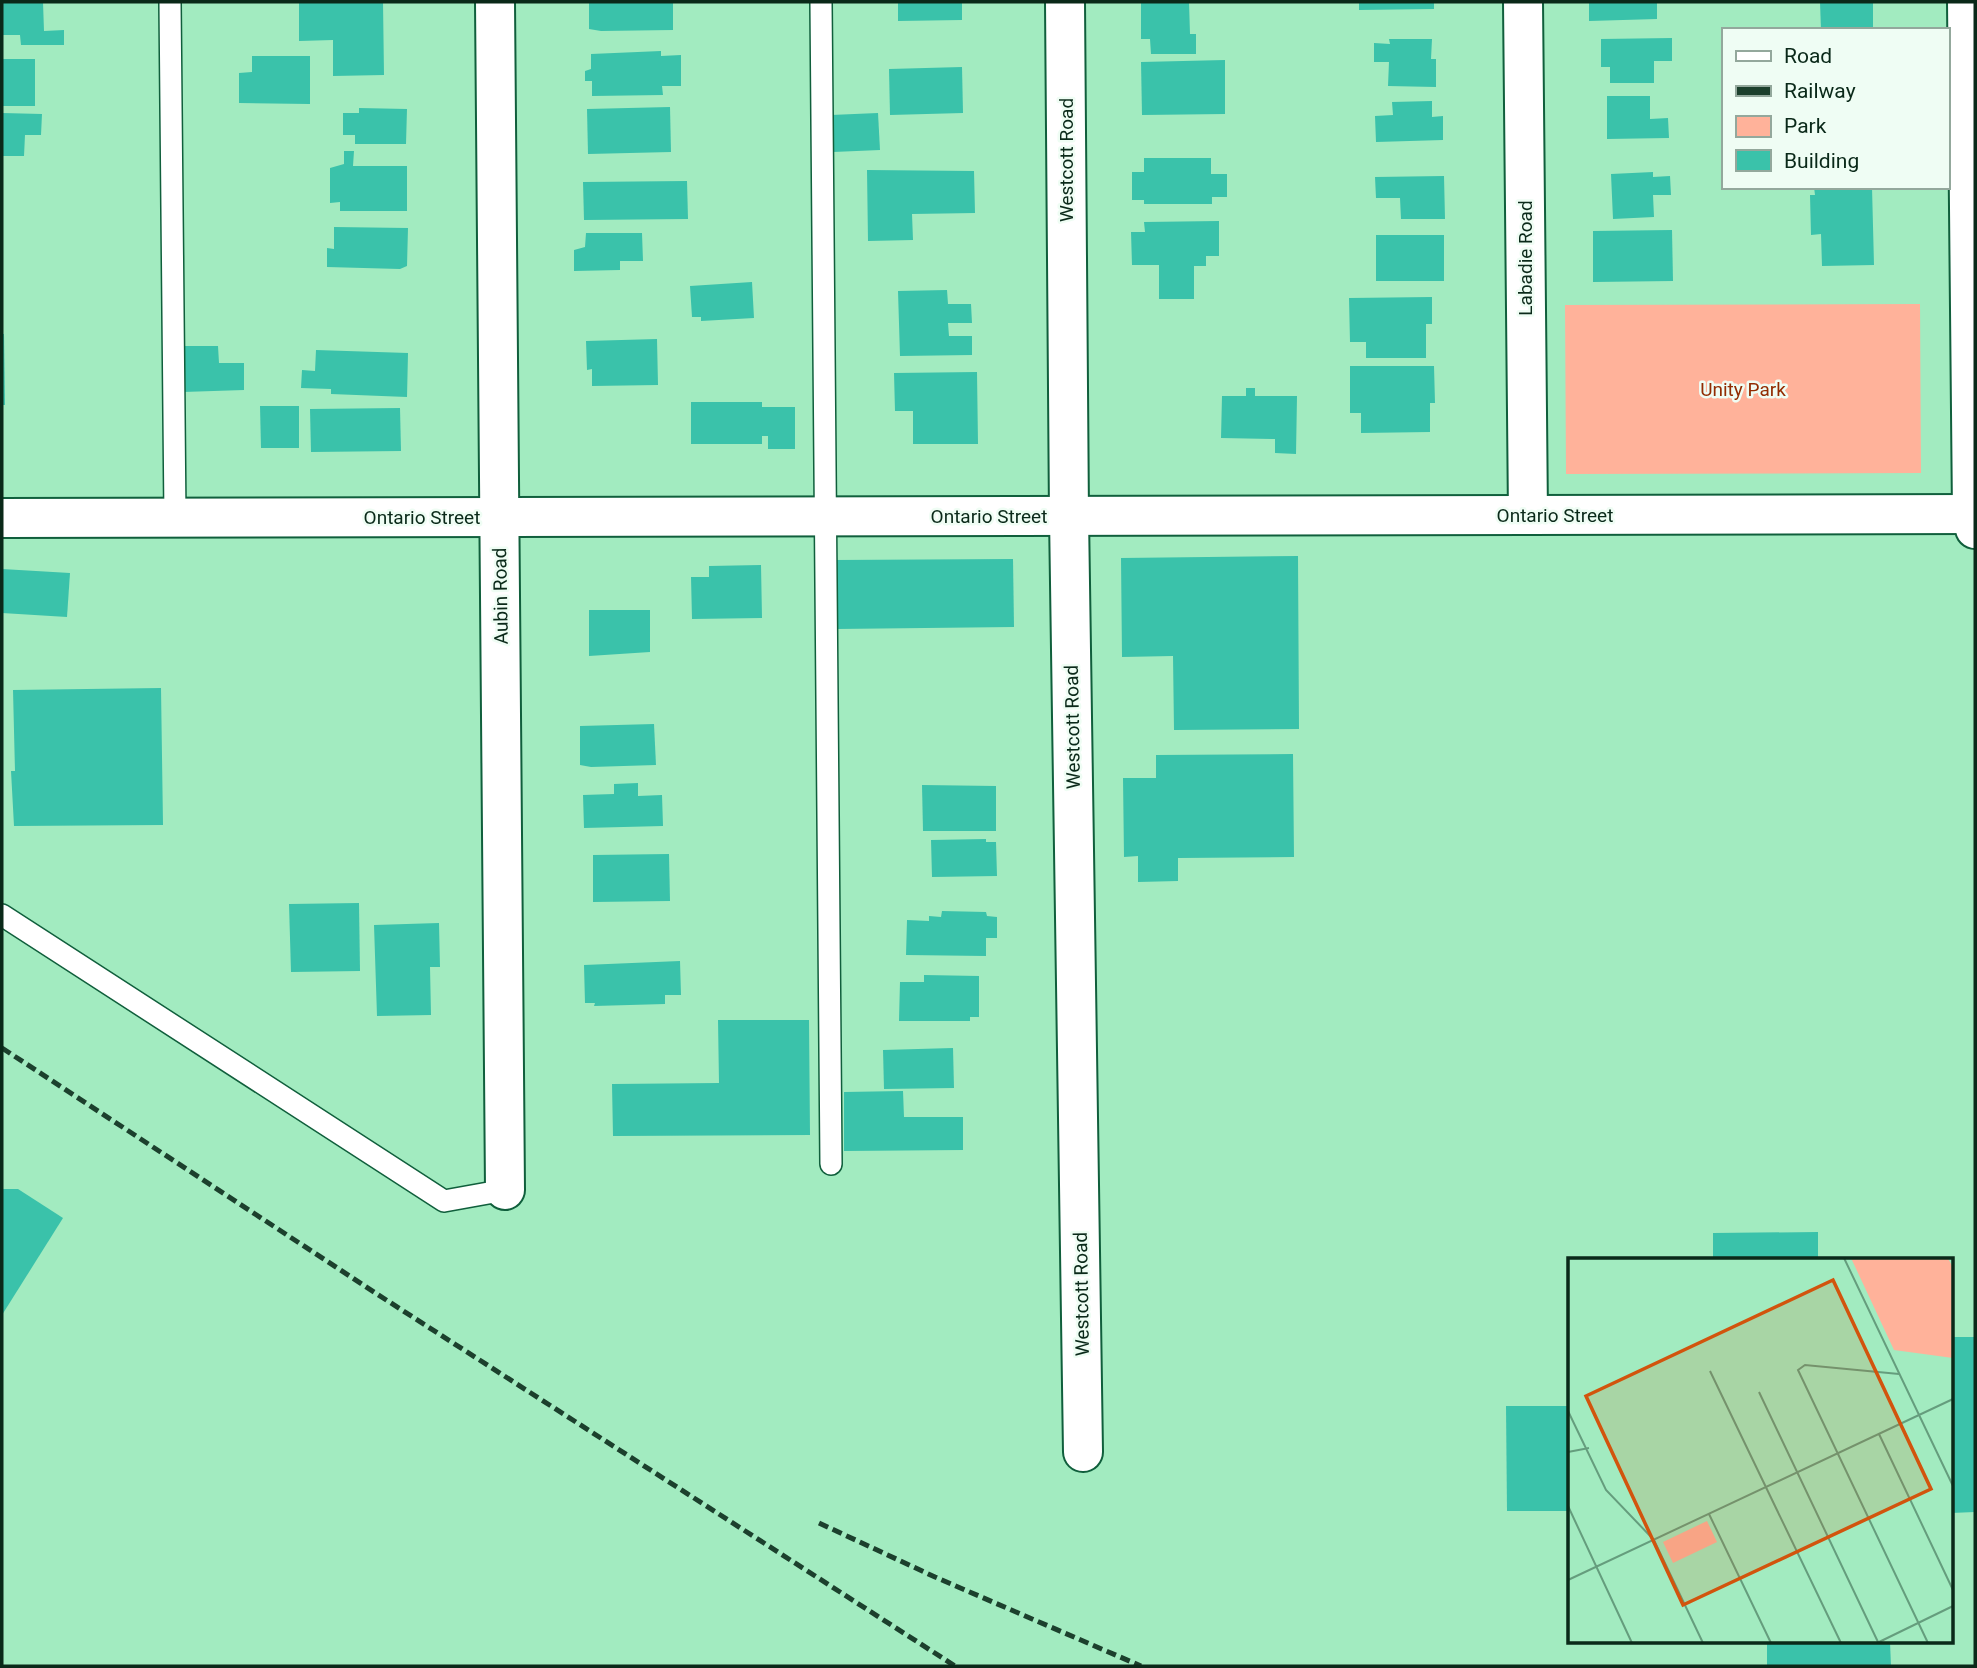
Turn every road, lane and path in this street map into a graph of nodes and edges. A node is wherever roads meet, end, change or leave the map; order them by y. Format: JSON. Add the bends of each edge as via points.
{"nodes":[{"id":1,"x":170,"y":2,"type":"edge"},
{"id":2,"x":495,"y":2,"type":"edge"},
{"id":3,"x":821,"y":2,"type":"edge"},
{"id":4,"x":1065,"y":2,"type":"edge"},
{"id":5,"x":1523,"y":2,"type":"edge"},
{"id":6,"x":1967,"y":2,"type":"edge"},
{"id":7,"x":1528,"y":515,"type":"junction"},
{"id":8,"x":826,"y":516,"type":"junction"},
{"id":9,"x":1069,"y":516,"type":"junction"},
{"id":10,"x":499,"y":517,"type":"junction"},
{"id":11,"x":2,"y":518,"type":"edge"},
{"id":12,"x":175,"y":518,"type":"junction"},
{"id":13,"x":1974,"y":519,"type":"edge"},
{"id":14,"x":2,"y":915,"type":"edge"},
{"id":15,"x":831,"y":1164,"type":"dead end"},
{"id":16,"x":505,"y":1190,"type":"joint"},
{"id":17,"x":1083,"y":1452,"type":"dead end"}],
"edges":[{"from":1,"to":12,"type":"lane"},
{"from":2,"to":10,"type":"street","name":"Aubin Road"},
{"from":3,"to":8,"type":"lane"},
{"from":4,"to":9,"type":"street","name":"Westcott Road"},
{"from":5,"to":7,"type":"street","name":"Labadie Road"},
{"from":6,"to":13,"type":"street"},
{"from":7,"to":9,"type":"street","name":"Ontario Street"},
{"from":7,"to":13,"type":"street","name":"Ontario Street"},
{"from":8,"to":9,"type":"street","name":"Ontario Street"},
{"from":8,"to":10,"type":"street","name":"Ontario Street"},
{"from":8,"to":15,"type":"lane"},
{"from":9,"to":17,"type":"street","name":"Westcott Road"},
{"from":10,"to":12,"type":"street","name":"Ontario Street"},
{"from":10,"to":16,"type":"street","name":"Aubin Road"},
{"from":11,"to":12,"type":"street","name":"Ontario Street"},
{"from":14,"to":16,"type":"lane","via":[[443,1202]]}]}
